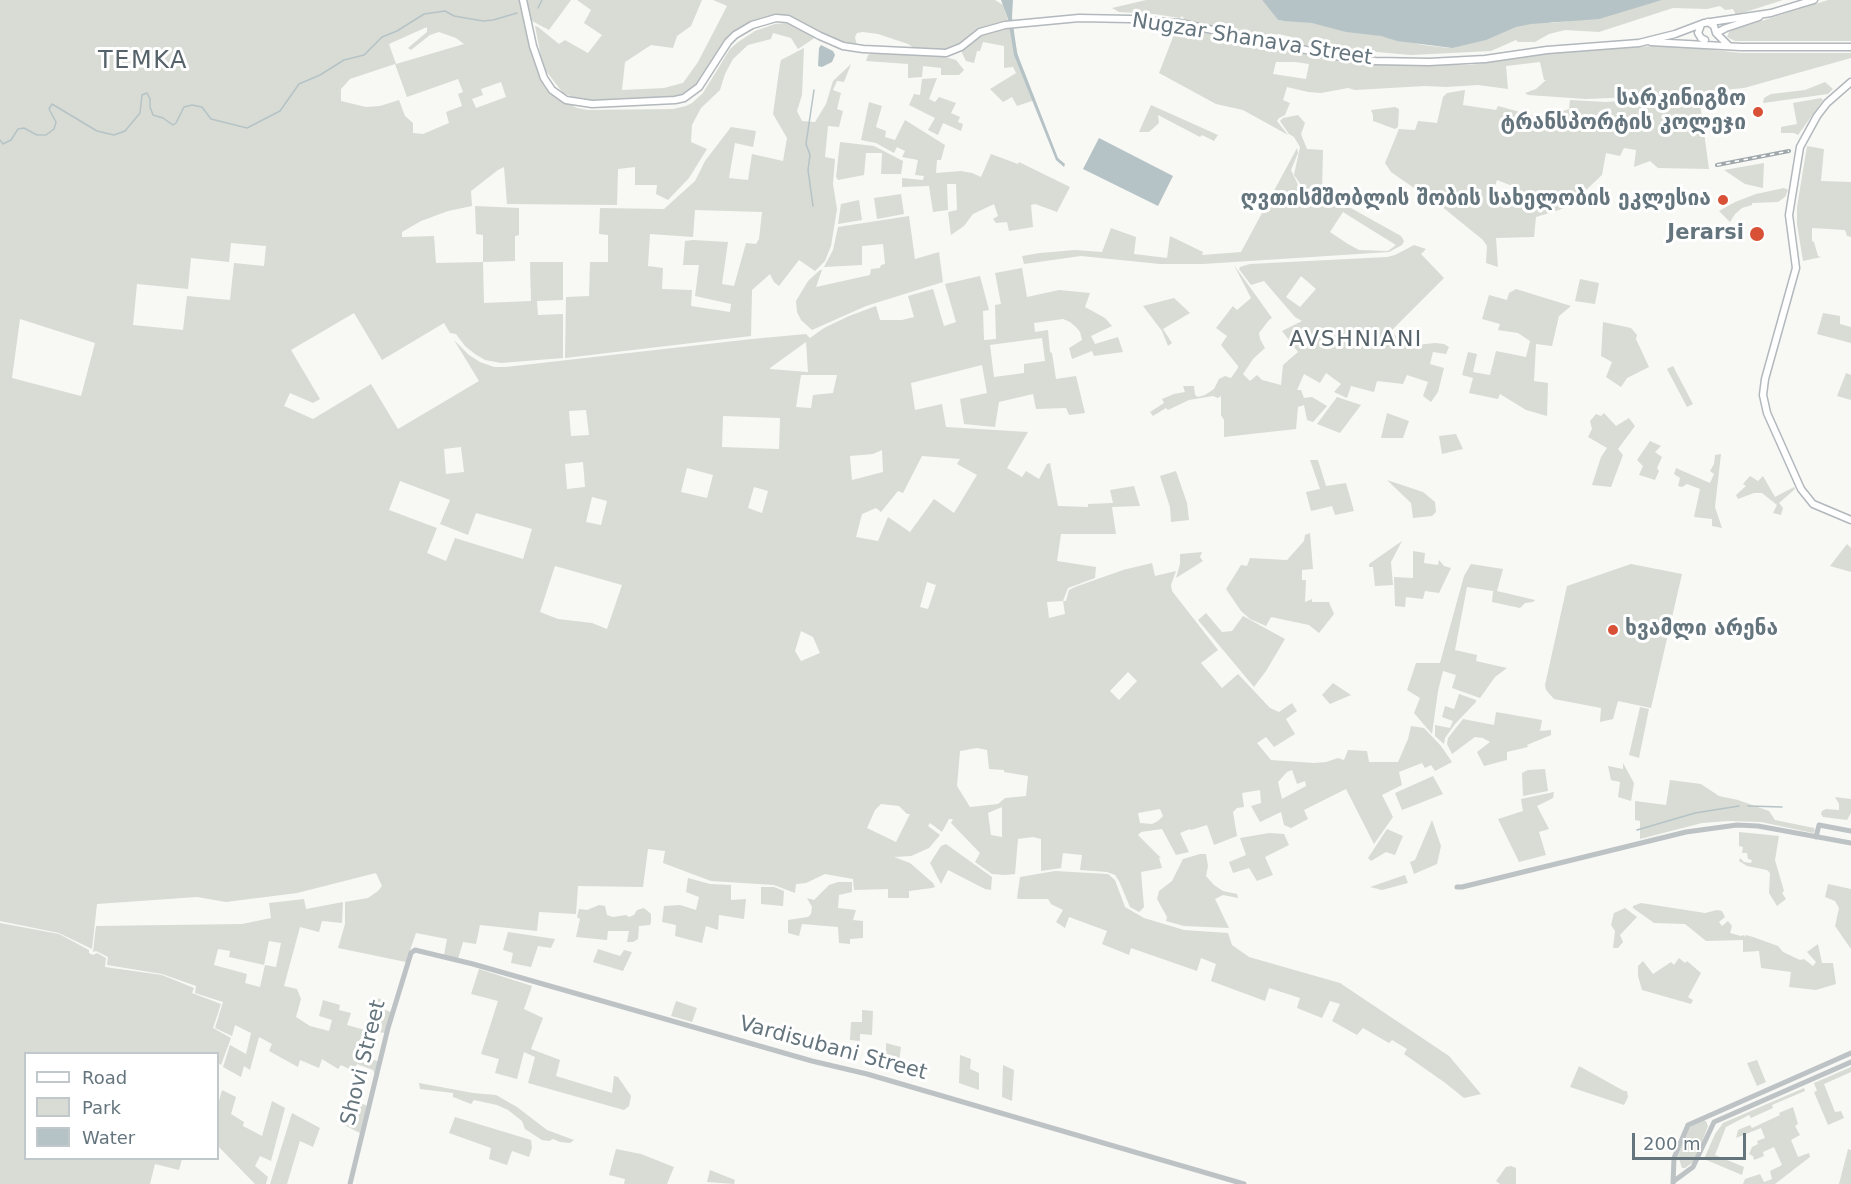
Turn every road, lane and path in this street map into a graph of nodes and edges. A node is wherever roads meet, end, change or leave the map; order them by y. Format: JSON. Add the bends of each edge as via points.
{"nodes":[{"id":1,"x":523,"y":0,"type":"edge"},
{"id":2,"x":1814,"y":0,"type":"edge"},
{"id":3,"x":1771,"y":13,"type":"junction"},
{"id":4,"x":1705,"y":23,"type":"junction"},
{"id":5,"x":1732,"y":26,"type":"junction"},
{"id":6,"x":1716,"y":33,"type":"junction"},
{"id":7,"x":1706,"y":40,"type":"junction"},
{"id":8,"x":1656,"y":42,"type":"junction"},
{"id":9,"x":1639,"y":43,"type":"junction"},
{"id":10,"x":1721,"y":46,"type":"junction"},
{"id":11,"x":1732,"y":47,"type":"junction"},
{"id":12,"x":1851,"y":47,"type":"edge"},
{"id":13,"x":1851,"y":82,"type":"edge"},
{"id":14,"x":1851,"y":520,"type":"edge"},
{"id":15,"x":1851,"y":831,"type":"edge"},
{"id":16,"x":1816,"y":837,"type":"junction"},
{"id":17,"x":1851,"y":843,"type":"edge"},
{"id":18,"x":1457,"y":887,"type":"dead end"},
{"id":19,"x":413,"y":951,"type":"joint"},
{"id":20,"x":1851,"y":1053,"type":"edge"},
{"id":21,"x":1851,"y":1062,"type":"edge"},
{"id":22,"x":1802,"y":1074,"type":"junction"},
{"id":23,"x":1806,"y":1082,"type":"junction"},
{"id":24,"x":1748,"y":1097,"type":"junction"},
{"id":25,"x":1752,"y":1104,"type":"junction"},
{"id":26,"x":1716,"y":1111,"type":"junction"},
{"id":27,"x":1700,"y":1118,"type":"junction"},
{"id":28,"x":1719,"y":1119,"type":"junction"},
{"id":29,"x":1710,"y":1129,"type":"junction"},
{"id":30,"x":1674,"y":1158,"type":"junction"},
{"id":31,"x":1693,"y":1167,"type":"junction"},
{"id":32,"x":1673,"y":1183,"type":"edge"},
{"id":33,"x":350,"y":1184,"type":"edge"},
{"id":34,"x":1244,"y":1184,"type":"edge"}],
"edges":[{"from":1,"to":9,"type":"main road","name":"Nugzar Shanava Street","via":[[544,78],[566,100],[592,104],[684,98],[699,87],[735,35],[776,18],[788,19],[843,46],[936,54],[954,51],[980,32],[1005,25],[1079,18],[1180,23],[1375,61],[1485,59]]},
{"from":2,"to":3,"type":"main road","name":"Nugzar Shanava Street"},
{"from":3,"to":4,"type":"main road","name":"Nugzar Shanava Street"},
{"from":3,"to":5,"type":"main road"},
{"from":4,"to":6,"type":"main road","via":[[1714,26]]},
{"from":4,"to":7,"type":"main road","via":[[1698,33]]},
{"from":4,"to":9,"type":"main road","name":"Nugzar Shanava Street"},
{"from":5,"to":6,"type":"main road"},
{"from":5,"to":11,"type":"main road","via":[[1723,34]]},
{"from":6,"to":7,"type":"main road","via":[[1713,39]]},
{"from":6,"to":11,"type":"main road"},
{"from":7,"to":8,"type":"main road"},
{"from":7,"to":10,"type":"main road"},
{"from":8,"to":9,"type":"main road"},
{"from":8,"to":10,"type":"main road"},
{"from":10,"to":11,"type":"main road"},
{"from":11,"to":12,"type":"main road"},
{"from":13,"to":14,"type":"main road","via":[[1827,103],[1800,147],[1789,215],[1796,268],[1764,383],[1763,400],[1791,471],[1807,498]]},
{"from":15,"to":16,"type":"street","via":[[1819,825]]},
{"from":16,"to":17,"type":"street"},
{"from":16,"to":18,"type":"street","via":[[1744,825],[1713,827]]},
{"from":19,"to":33,"type":"street","name":"Shovi Street","via":[[388,1028]]},
{"from":19,"to":34,"type":"street","name":"Vardisubani Street","via":[[473,964],[867,1074]]},
{"from":20,"to":22,"type":"street"},
{"from":21,"to":23,"type":"street"},
{"from":22,"to":23,"type":"street"},
{"from":22,"to":24,"type":"street"},
{"from":23,"to":25,"type":"street"},
{"from":24,"to":25,"type":"street"},
{"from":24,"to":26,"type":"street"},
{"from":25,"to":28,"type":"street"},
{"from":26,"to":27,"type":"street"},
{"from":26,"to":28,"type":"street"},
{"from":27,"to":29,"type":"street","via":[[1707,1121]]},
{"from":27,"to":30,"type":"street","via":[[1688,1125]]},
{"from":28,"to":29,"type":"street"},
{"from":29,"to":31,"type":"street"},
{"from":30,"to":31,"type":"street","via":[[1683,1170]]},
{"from":30,"to":32,"type":"street"},
{"from":31,"to":32,"type":"street"}]}
